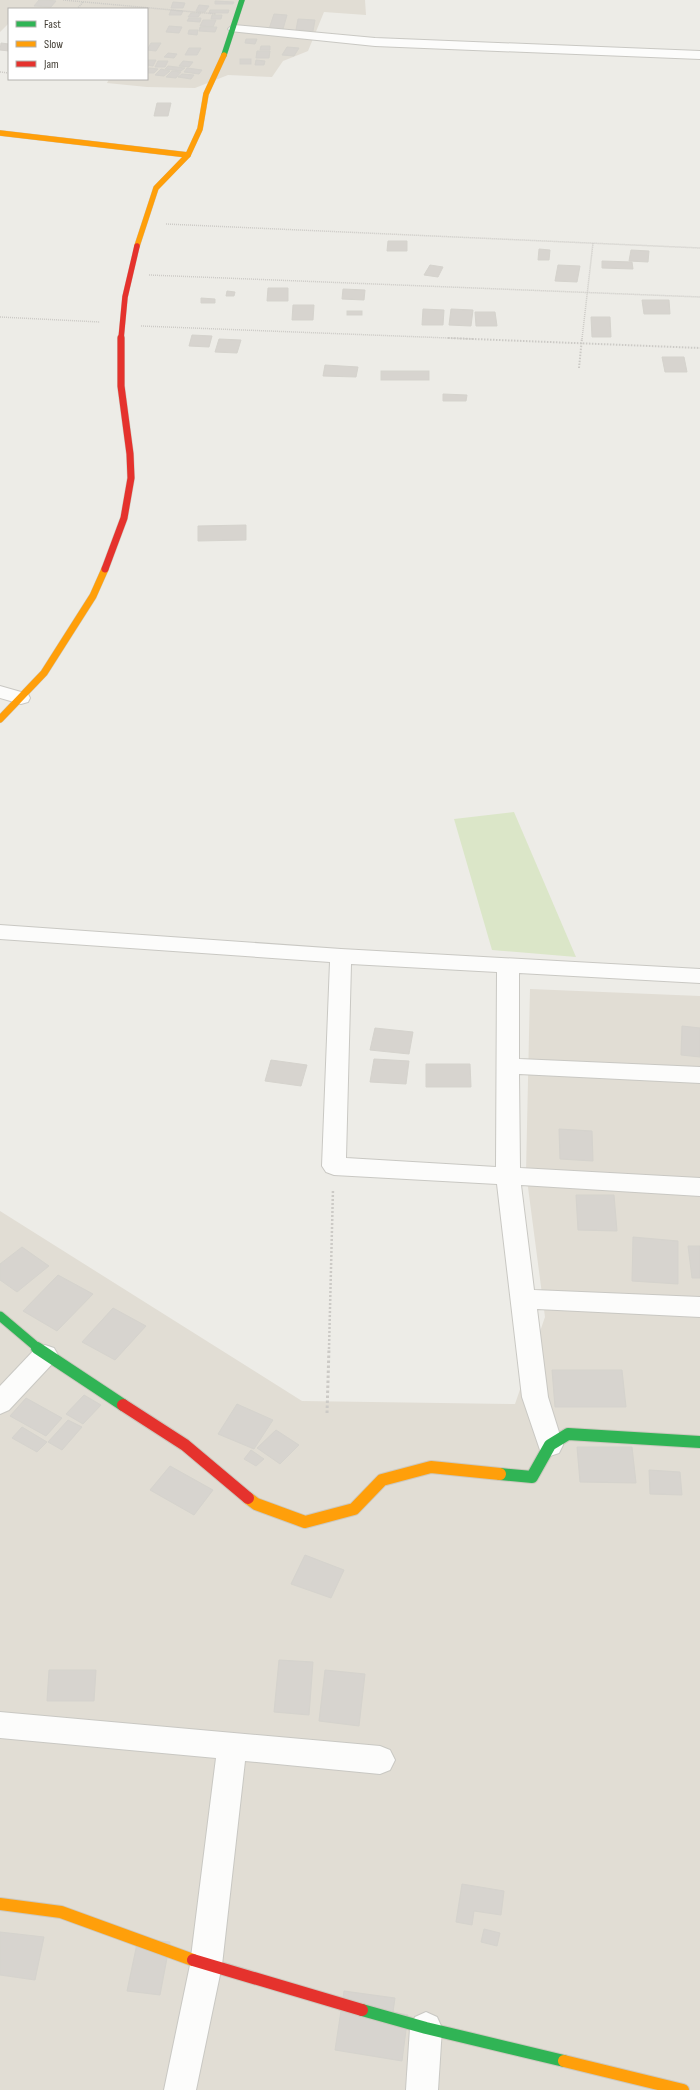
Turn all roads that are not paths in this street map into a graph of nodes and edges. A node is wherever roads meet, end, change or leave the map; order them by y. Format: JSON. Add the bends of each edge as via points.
{"nodes":[{"id":1,"x":242,"y":0,"type":"edge"},
{"id":2,"x":234,"y":29,"type":"junction"},
{"id":3,"x":700,"y":55,"type":"edge"},
{"id":4,"x":0,"y":133,"type":"edge"},
{"id":5,"x":188,"y":155,"type":"junction"},
{"id":6,"x":0,"y":692,"type":"edge"},
{"id":7,"x":21,"y":698,"type":"junction"},
{"id":8,"x":0,"y":719,"type":"edge"},
{"id":9,"x":0,"y":932,"type":"edge"},
{"id":10,"x":341,"y":956,"type":"junction"},
{"id":11,"x":508,"y":966,"type":"junction"},
{"id":12,"x":700,"y":976,"type":"edge"},
{"id":13,"x":508,"y":1066,"type":"junction"},
{"id":14,"x":700,"y":1075,"type":"edge"},
{"id":15,"x":508,"y":1177,"type":"junction"},
{"id":16,"x":700,"y":1187,"type":"edge"},
{"id":17,"x":523,"y":1299,"type":"junction"},
{"id":18,"x":700,"y":1307,"type":"edge"},
{"id":19,"x":0,"y":1316,"type":"edge"},
{"id":20,"x":45,"y":1355,"type":"junction"},
{"id":21,"x":0,"y":1403,"type":"edge"},
{"id":22,"x":700,"y":1442,"type":"edge"},
{"id":23,"x":550,"y":1445,"type":"junction"},
{"id":24,"x":0,"y":1725,"type":"edge"},
{"id":25,"x":232,"y":1746,"type":"junction"},
{"id":26,"x":380,"y":1760,"type":"dead end"},
{"id":27,"x":0,"y":1904,"type":"edge"},
{"id":28,"x":206,"y":1965,"type":"junction"},
{"id":29,"x":426,"y":2028,"type":"junction"},
{"id":30,"x":180,"y":2090,"type":"edge"},
{"id":31,"x":422,"y":2090,"type":"edge"},
{"id":32,"x":682,"y":2090,"type":"edge"}],
"edges":[{"from":1,"to":2,"type":"street"},
{"from":2,"to":3,"type":"street","via":[[375,42]]},
{"from":2,"to":5,"type":"street","via":[[206,94],[200,129]]},
{"from":4,"to":5,"type":"street"},
{"from":5,"to":7,"type":"street","via":[[156,188],[128,274],[121,324],[121,386],[131,465],[121,532],[93,596],[44,673]]},
{"from":6,"to":7,"type":"street"},
{"from":7,"to":8,"type":"street"},
{"from":9,"to":10,"type":"street"},
{"from":10,"to":11,"type":"street"},
{"from":10,"to":15,"type":"street","via":[[334,1166]]},
{"from":11,"to":12,"type":"street"},
{"from":11,"to":13,"type":"street"},
{"from":13,"to":14,"type":"street"},
{"from":13,"to":15,"type":"street"},
{"from":15,"to":16,"type":"street"},
{"from":15,"to":17,"type":"street"},
{"from":17,"to":18,"type":"street"},
{"from":17,"to":23,"type":"street","via":[[536,1397]]},
{"from":19,"to":20,"type":"street"},
{"from":20,"to":21,"type":"street"},
{"from":20,"to":23,"type":"street","via":[[185,1445],[256,1504],[306,1522],[354,1509],[382,1480],[431,1467],[532,1477]]},
{"from":22,"to":23,"type":"street","via":[[568,1434]]},
{"from":24,"to":25,"type":"street"},
{"from":25,"to":26,"type":"street"},
{"from":25,"to":28,"type":"street"},
{"from":27,"to":28,"type":"street","via":[[61,1912]]},
{"from":28,"to":29,"type":"street"},
{"from":28,"to":30,"type":"street"},
{"from":29,"to":31,"type":"street"},
{"from":29,"to":32,"type":"street"}]}
